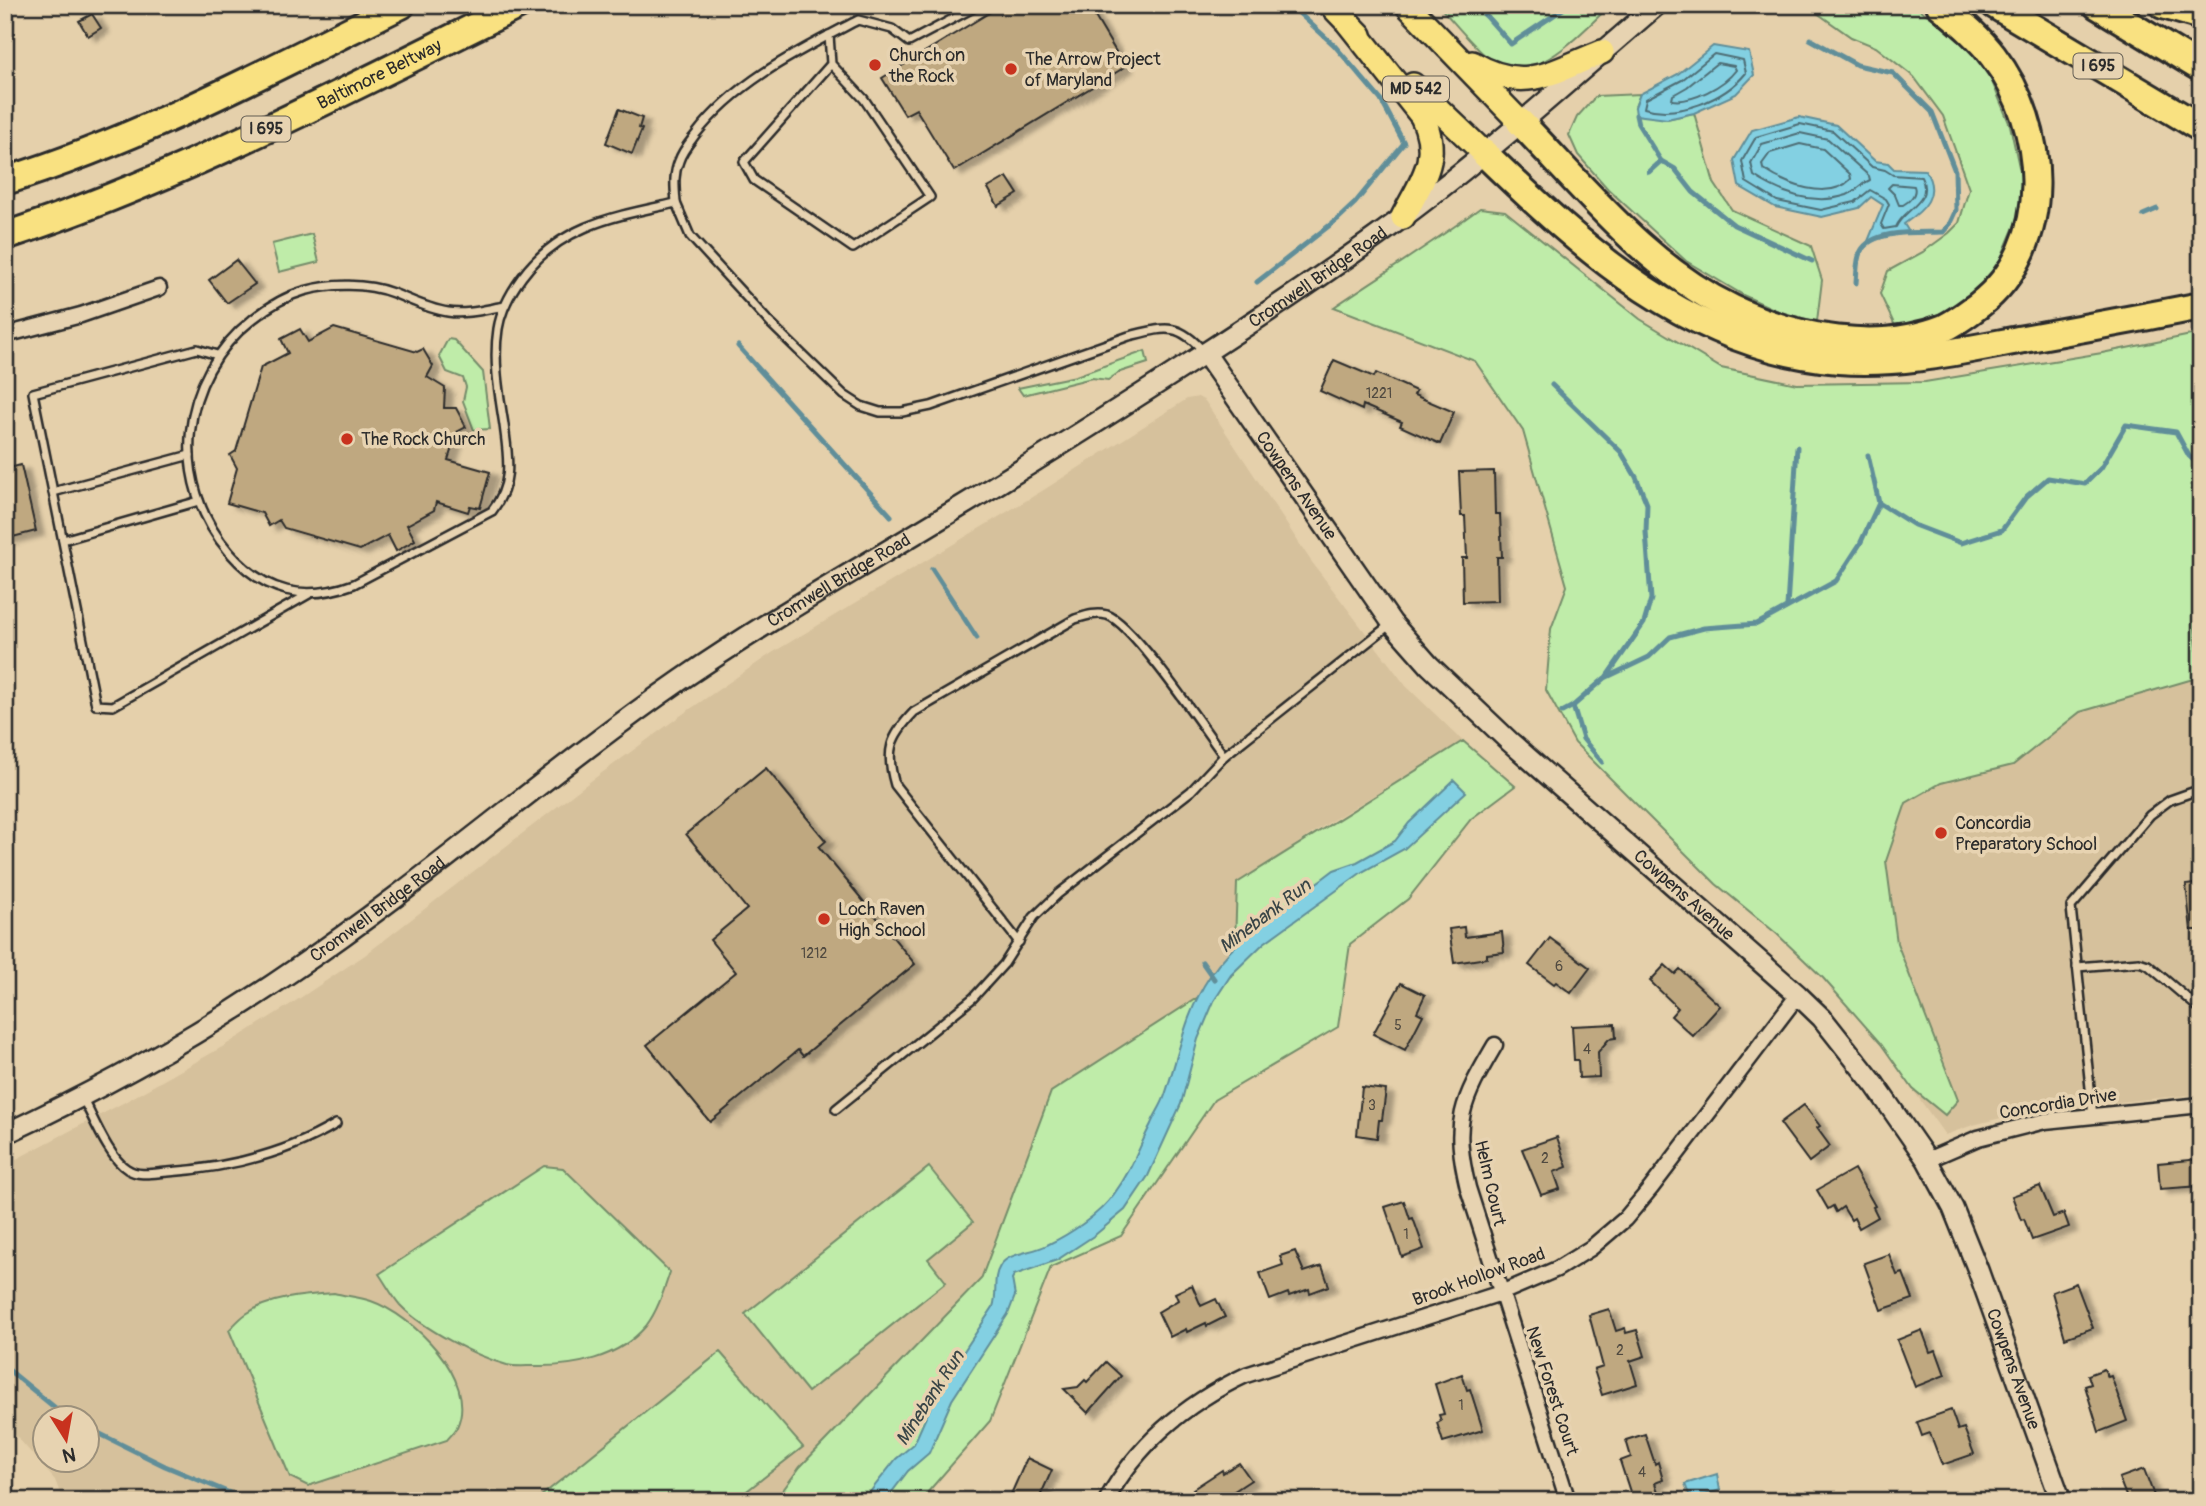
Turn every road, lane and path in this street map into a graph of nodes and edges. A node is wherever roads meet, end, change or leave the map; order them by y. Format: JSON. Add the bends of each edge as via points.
{"nodes":[{"id":1,"x":379,"y":5,"type":"edge"},
{"id":2,"x":401,"y":5,"type":"edge"},
{"id":3,"x":519,"y":5,"type":"edge"},
{"id":4,"x":979,"y":5,"type":"edge"},
{"id":5,"x":1331,"y":5,"type":"edge"},
{"id":6,"x":1407,"y":5,"type":"edge"},
{"id":7,"x":1657,"y":5,"type":"edge"},
{"id":8,"x":1940,"y":5,"type":"edge"},
{"id":9,"x":1995,"y":5,"type":"edge"},
{"id":10,"x":2097,"y":5,"type":"edge"},
{"id":11,"x":2163,"y":5,"type":"edge"},
{"id":12,"x":2201,"y":16,"type":"edge"},
{"id":13,"x":1349,"y":24,"type":"junction"},
{"id":14,"x":829,"y":35,"type":"junction"},
{"id":15,"x":1454,"y":52,"type":"junction"},
{"id":16,"x":1602,"y":52,"type":"junction"},
{"id":17,"x":831,"y":64,"type":"junction"},
{"id":18,"x":2201,"y":68,"type":"edge"},
{"id":19,"x":216,"y":96,"type":"junction"},
{"id":20,"x":1520,"y":122,"type":"junction"},
{"id":21,"x":2201,"y":128,"type":"edge"},
{"id":22,"x":1484,"y":153,"type":"junction"},
{"id":23,"x":5,"y":181,"type":"edge"},
{"id":24,"x":676,"y":203,"type":"junction"},
{"id":25,"x":1403,"y":217,"type":"junction"},
{"id":26,"x":5,"y":236,"type":"edge"},
{"id":27,"x":159,"y":288,"type":"dead end"},
{"id":28,"x":505,"y":306,"type":"junction"},
{"id":29,"x":2201,"y":306,"type":"edge"},
{"id":30,"x":5,"y":335,"type":"edge"},
{"id":31,"x":1205,"y":353,"type":"junction"},
{"id":32,"x":218,"y":355,"type":"junction"},
{"id":33,"x":190,"y":455,"type":"junction"},
{"id":34,"x":53,"y":492,"type":"junction"},
{"id":35,"x":199,"y":501,"type":"junction"},
{"id":36,"x":63,"y":540,"type":"junction"},
{"id":37,"x":310,"y":594,"type":"junction"},
{"id":38,"x":1392,"y":623,"type":"junction"},
{"id":39,"x":1224,"y":756,"type":"junction"},
{"id":40,"x":2201,"y":789,"type":"edge"},
{"id":41,"x":1019,"y":942,"type":"junction"},
{"id":42,"x":2077,"y":967,"type":"junction"},
{"id":43,"x":1798,"y":995,"type":"junction"},
{"id":44,"x":2201,"y":1010,"type":"edge"},
{"id":45,"x":1495,"y":1045,"type":"dead end"},
{"id":46,"x":82,"y":1097,"type":"junction"},
{"id":47,"x":2201,"y":1105,"type":"edge"},
{"id":48,"x":835,"y":1109,"type":"dead end"},
{"id":49,"x":2093,"y":1116,"type":"junction"},
{"id":50,"x":336,"y":1124,"type":"dead end"},
{"id":51,"x":5,"y":1134,"type":"edge"},
{"id":52,"x":1927,"y":1160,"type":"junction"},
{"id":53,"x":1500,"y":1293,"type":"junction"},
{"id":54,"x":1106,"y":1501,"type":"edge"},
{"id":55,"x":1568,"y":1501,"type":"edge"},
{"id":56,"x":2061,"y":1501,"type":"edge"}],
"edges":[{"from":1,"to":19,"type":"highway"},
{"from":2,"to":19,"type":"highway"},
{"from":3,"to":26,"type":"highway","name":"Baltimore Beltway","number":"I 695","via":[[237,143],[122,193]]},
{"from":4,"to":14,"type":"lane","via":[[909,42],[892,29],[858,20]]},
{"from":5,"to":13,"type":"main road","number":"MD 542"},
{"from":6,"to":15,"type":"main road","number":"MD 542"},
{"from":7,"to":16,"type":"main road","name":"Cromwell Bridge Road"},
{"from":8,"to":20,"type":"highway","via":[[1974,33],[2009,81],[2031,139],[2037,195],[2028,236],[2009,273],[1990,296],[1947,327],[1919,336],[1864,342],[1802,333],[1770,325],[1707,296],[1642,249]]},
{"from":9,"to":21,"type":"highway","number":"I 695"},
{"from":10,"to":18,"type":"highway"},
{"from":11,"to":12,"type":"highway"},
{"from":13,"to":22,"type":"main road","number":"MD 542"},
{"from":13,"to":25,"type":"main road","via":[[1429,130],[1429,166]]},
{"from":14,"to":17,"type":"lane"},
{"from":14,"to":24,"type":"lane","via":[[780,61],[727,99],[679,160],[674,181]]},
{"from":15,"to":16,"type":"main road","via":[[1493,75],[1525,80]]},
{"from":15,"to":20,"type":"main road","number":"MD 542"},
{"from":16,"to":20,"type":"main road","name":"Cromwell Bridge Road"},
{"from":17,"to":17,"type":"lane","via":[[744,162],[754,180],[853,248],[930,197],[864,99]]},
{"from":19,"to":23,"type":"highway","via":[[98,149]]},
{"from":20,"to":22,"type":"main road","name":"Cromwell Bridge Road"},
{"from":22,"to":25,"type":"main road","name":"Cromwell Bridge Road"},
{"from":22,"to":29,"type":"highway","via":[[1555,222],[1631,281],[1728,334],[1772,349],[1842,360],[1914,357]]},
{"from":24,"to":28,"type":"lane","via":[[626,214],[563,237],[526,271]]},
{"from":24,"to":31,"type":"lane","via":[[690,236],[779,332],[844,395],[880,412],[932,405],[1154,330],[1183,332]]},
{"from":25,"to":31,"type":"main road","name":"Cromwell Bridge Road"},
{"from":27,"to":30,"type":"street"},
{"from":28,"to":32,"type":"lane","via":[[451,313],[362,286],[304,291],[268,307],[235,333]]},
{"from":28,"to":37,"type":"lane","via":[[496,349],[508,455],[503,498],[492,511],[354,584]]},
{"from":31,"to":38,"type":"main road","name":"Cowpens Avenue"},
{"from":31,"to":46,"type":"main road","name":"Cromwell Bridge Road","via":[[1031,465],[768,622],[623,721],[294,971]]},
{"from":32,"to":33,"type":"lane","via":[[192,415]]},
{"from":32,"to":34,"type":"lane","via":[[197,349],[33,393]]},
{"from":33,"to":34,"type":"lane"},
{"from":33,"to":35,"type":"lane"},
{"from":34,"to":36,"type":"lane"},
{"from":35,"to":36,"type":"lane"},
{"from":35,"to":37,"type":"lane","via":[[218,538],[244,568],[272,586]]},
{"from":36,"to":37,"type":"lane","via":[[96,705],[113,706]]},
{"from":38,"to":39,"type":"lane"},
{"from":38,"to":43,"type":"main road","name":"Cowpens Avenue","via":[[1468,704]]},
{"from":39,"to":41,"type":"lane","via":[[1191,791],[1058,894],[1034,917]]},
{"from":39,"to":41,"type":"lane","via":[[1137,642],[1105,614],[1075,619],[914,712],[898,729],[891,747],[895,785]]},
{"from":40,"to":42,"type":"lane","via":[[2170,800],[2150,815],[2071,907]]},
{"from":41,"to":48,"type":"lane","via":[[973,998]]},
{"from":42,"to":44,"type":"lane","via":[[2148,965]]},
{"from":42,"to":49,"type":"lane"},
{"from":43,"to":52,"type":"main road","name":"Cowpens Avenue","via":[[1847,1048]]},
{"from":43,"to":53,"type":"street","name":"Brook Hollow Road","via":[[1625,1219],[1557,1269]]},
{"from":45,"to":53,"type":"street","name":"Helm Court","via":[[1472,1085],[1459,1137],[1468,1188]]},
{"from":46,"to":50,"type":"lane","via":[[117,1162],[141,1174],[203,1170],[245,1161]]},
{"from":46,"to":51,"type":"main road","name":"Cromwell Bridge Road"},
{"from":47,"to":49,"type":"street","name":"Concordia Drive"},
{"from":49,"to":52,"type":"street","name":"Concordia Drive","via":[[2009,1129]]},
{"from":52,"to":56,"type":"main road","name":"Cowpens Avenue","via":[[1965,1235]]},
{"from":53,"to":54,"type":"street","name":"Brook Hollow Road","via":[[1246,1376],[1213,1391],[1161,1430],[1135,1457]]},
{"from":53,"to":55,"type":"street","name":"New Forest Court"}]}
